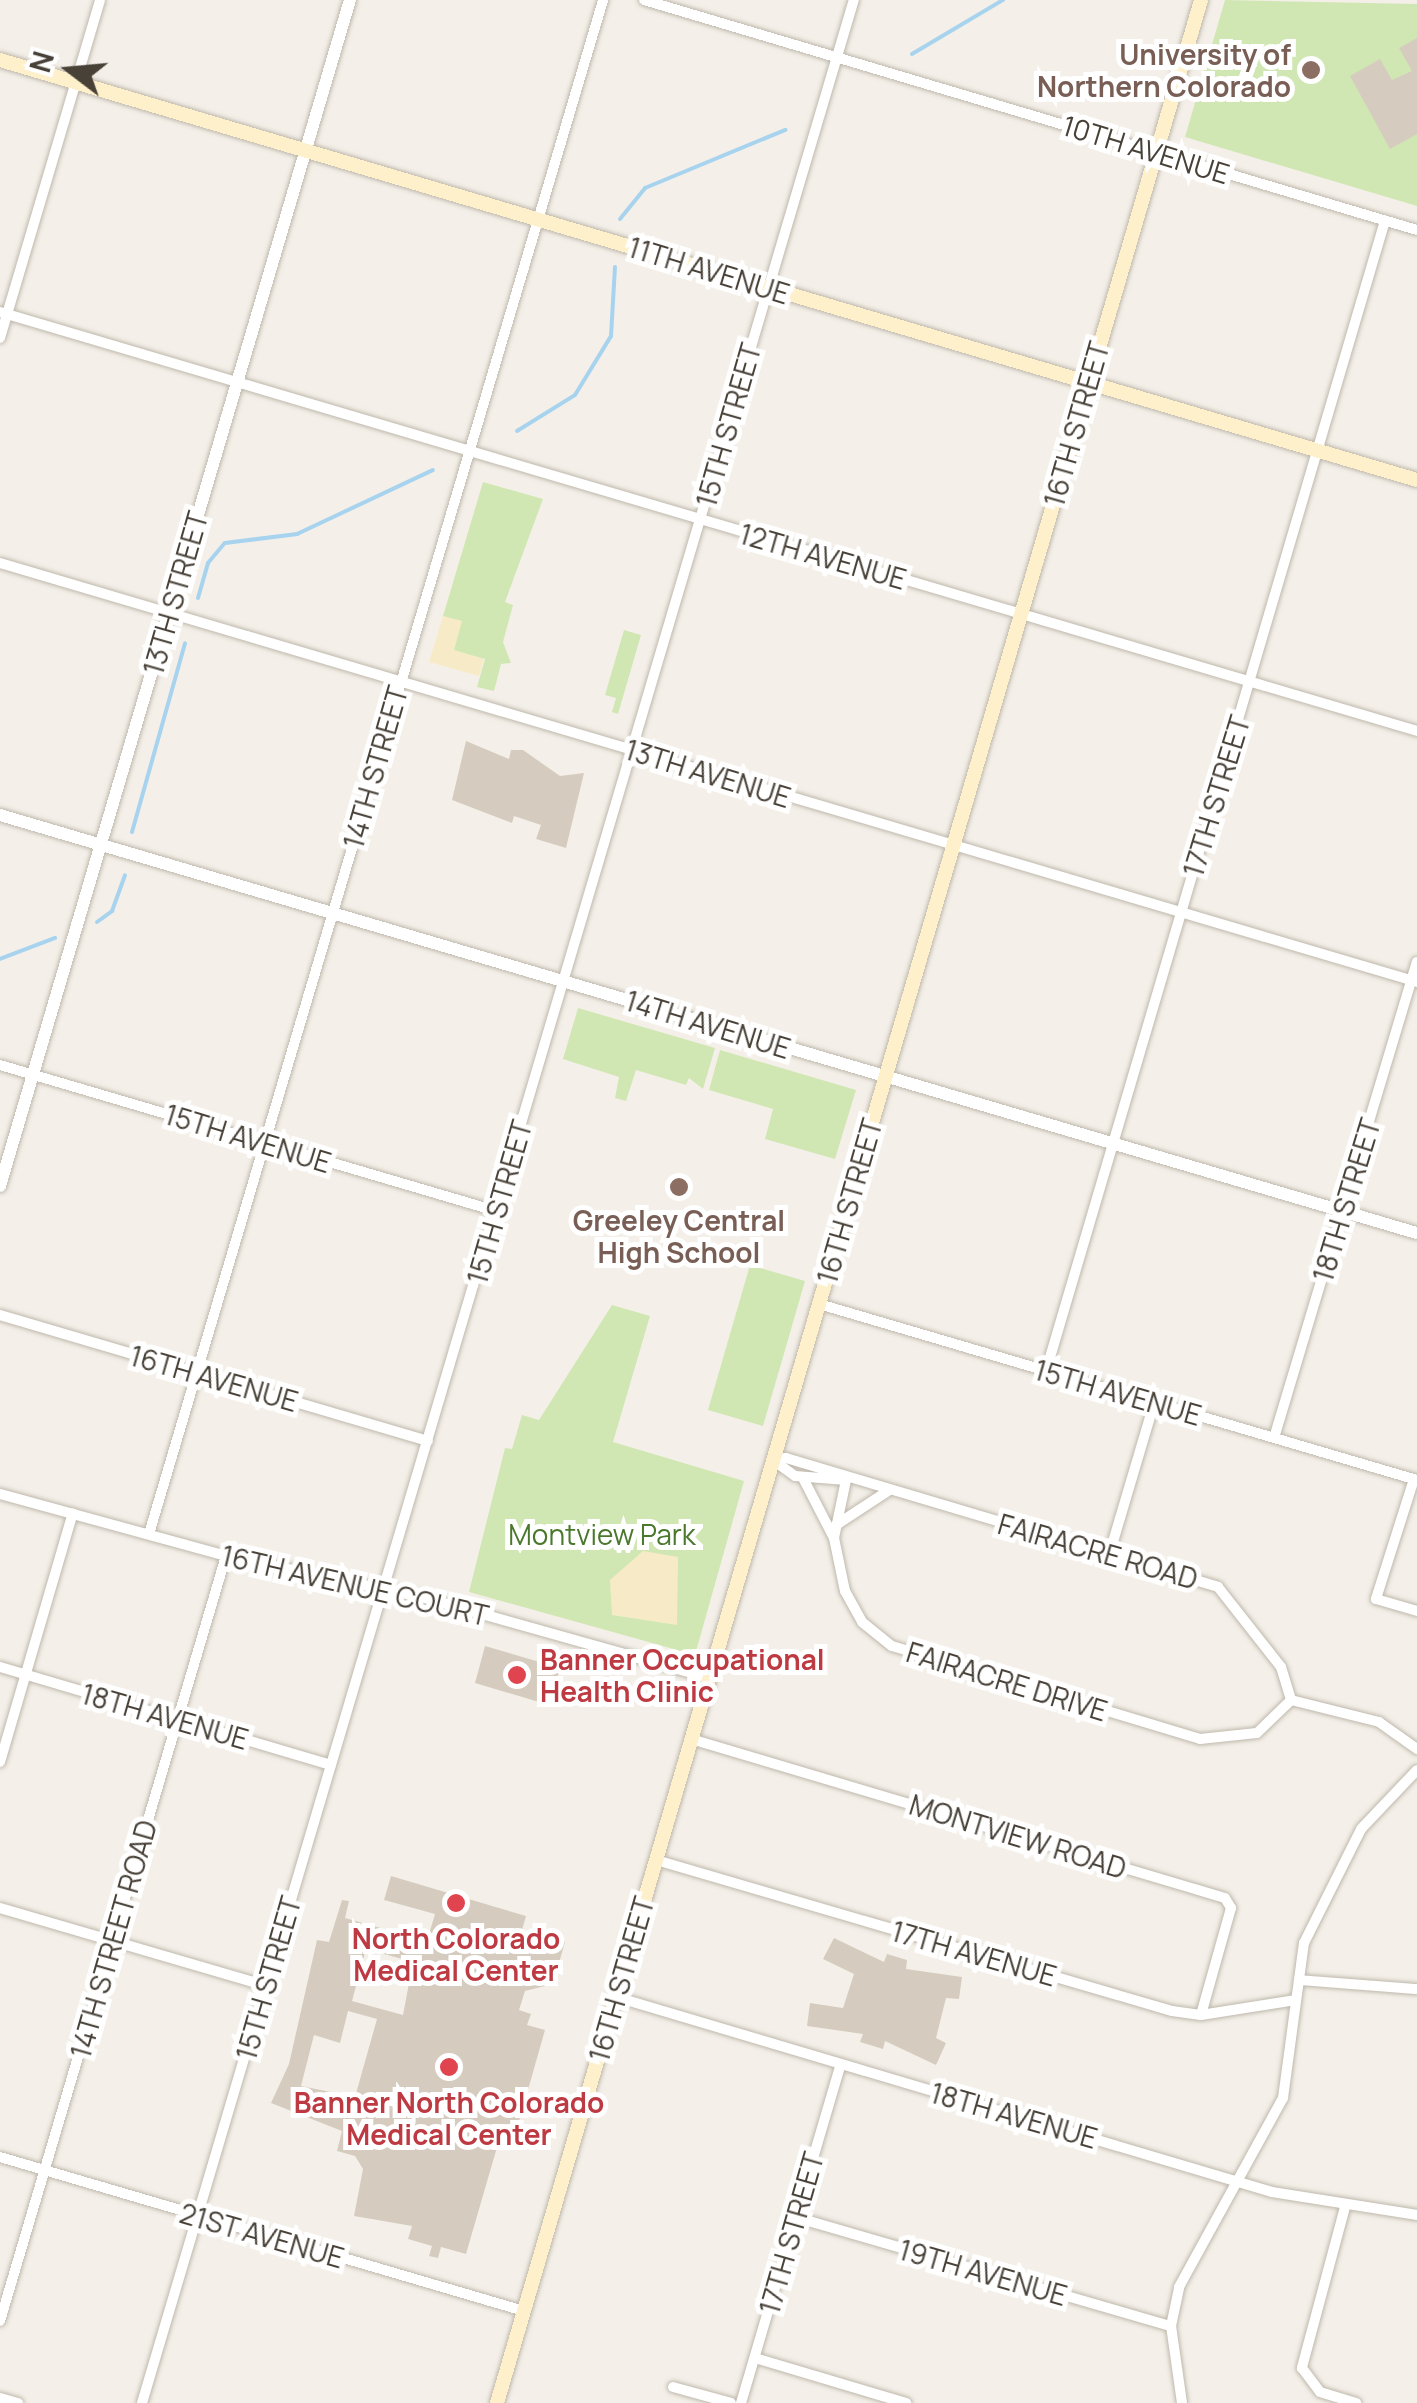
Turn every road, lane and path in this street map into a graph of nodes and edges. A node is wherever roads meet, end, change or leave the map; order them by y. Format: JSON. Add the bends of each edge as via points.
{"nodes":[{"id":1,"x":100,"y":0,"type":"edge"},
{"id":2,"x":350,"y":0,"type":"edge"},
{"id":3,"x":603,"y":0,"type":"edge"},
{"id":4,"x":644,"y":0,"type":"edge"},
{"id":5,"x":854,"y":0,"type":"edge"},
{"id":6,"x":1200,"y":0,"type":"edge"},
{"id":7,"x":837,"y":58,"type":"junction"},
{"id":8,"x":0,"y":60,"type":"edge"},
{"id":9,"x":76,"y":83,"type":"junction"},
{"id":10,"x":306,"y":151,"type":"junction"},
{"id":11,"x":1156,"y":152,"type":"junction"},
{"id":12,"x":538,"y":219,"type":"junction"},
{"id":13,"x":1385,"y":221,"type":"junction"},
{"id":14,"x":1417,"y":230,"type":"edge"},
{"id":15,"x":768,"y":288,"type":"junction"},
{"id":16,"x":4,"y":313,"type":"edge"},
{"id":17,"x":0,"y":338,"type":"edge"},
{"id":18,"x":1089,"y":381,"type":"junction"},
{"id":19,"x":238,"y":382,"type":"junction"},
{"id":20,"x":1318,"y":450,"type":"junction"},
{"id":21,"x":469,"y":451,"type":"junction"},
{"id":22,"x":1417,"y":480,"type":"edge"},
{"id":23,"x":701,"y":520,"type":"junction"},
{"id":24,"x":0,"y":563,"type":"edge"},
{"id":25,"x":170,"y":613,"type":"junction"},
{"id":26,"x":1021,"y":614,"type":"junction"},
{"id":27,"x":400,"y":681,"type":"junction"},
{"id":28,"x":1250,"y":682,"type":"junction"},
{"id":29,"x":1417,"y":731,"type":"edge"},
{"id":30,"x":633,"y":750,"type":"junction"},
{"id":31,"x":0,"y":814,"type":"edge"},
{"id":32,"x":101,"y":844,"type":"junction"},
{"id":33,"x":953,"y":845,"type":"junction"},
{"id":34,"x":332,"y":912,"type":"junction"},
{"id":35,"x":1182,"y":912,"type":"junction"},
{"id":36,"x":1417,"y":962,"type":"edge"},
{"id":37,"x":564,"y":981,"type":"junction"},
{"id":38,"x":1414,"y":981,"type":"edge"},
{"id":39,"x":0,"y":1065,"type":"edge"},
{"id":40,"x":33,"y":1074,"type":"junction"},
{"id":41,"x":885,"y":1076,"type":"junction"},
{"id":42,"x":264,"y":1144,"type":"junction"},
{"id":43,"x":1114,"y":1144,"type":"junction"},
{"id":44,"x":0,"y":1186,"type":"edge"},
{"id":45,"x":496,"y":1211,"type":"junction"},
{"id":46,"x":1342,"y":1211,"type":"junction"},
{"id":47,"x":1417,"y":1233,"type":"edge"},
{"id":48,"x":818,"y":1304,"type":"junction"},
{"id":49,"x":0,"y":1315,"type":"edge"},
{"id":50,"x":1046,"y":1371,"type":"junction"},
{"id":51,"x":196,"y":1373,"type":"junction"},
{"id":52,"x":1154,"y":1403,"type":"junction"},
{"id":53,"x":1274,"y":1438,"type":"junction"},
{"id":54,"x":428,"y":1441,"type":"junction"},
{"id":55,"x":773,"y":1460,"type":"junction"},
{"id":56,"x":803,"y":1478,"type":"junction"},
{"id":57,"x":846,"y":1480,"type":"junction"},
{"id":58,"x":1415,"y":1480,"type":"edge"},
{"id":59,"x":888,"y":1490,"type":"junction"},
{"id":60,"x":0,"y":1494,"type":"edge"},
{"id":61,"x":73,"y":1512,"type":"junction"},
{"id":62,"x":836,"y":1525,"type":"junction"},
{"id":63,"x":149,"y":1534,"type":"junction"},
{"id":64,"x":834,"y":1538,"type":"junction"},
{"id":65,"x":1110,"y":1552,"type":"junction"},
{"id":66,"x":226,"y":1556,"type":"junction"},
{"id":67,"x":385,"y":1588,"type":"junction"},
{"id":68,"x":1417,"y":1612,"type":"edge"},
{"id":69,"x":0,"y":1667,"type":"edge"},
{"id":70,"x":26,"y":1675,"type":"junction"},
{"id":71,"x":709,"y":1678,"type":"junction"},
{"id":72,"x":1291,"y":1700,"type":"junction"},
{"id":73,"x":178,"y":1720,"type":"junction"},
{"id":74,"x":691,"y":1739,"type":"junction"},
{"id":75,"x":1417,"y":1749,"type":"edge"},
{"id":76,"x":0,"y":1762,"type":"edge"},
{"id":77,"x":331,"y":1765,"type":"junction"},
{"id":78,"x":1417,"y":1770,"type":"edge"},
{"id":79,"x":656,"y":1860,"type":"junction"},
{"id":80,"x":0,"y":1908,"type":"edge"},
{"id":81,"x":112,"y":1940,"type":"junction"},
{"id":82,"x":1298,"y":1980,"type":"junction"},
{"id":83,"x":266,"y":1986,"type":"junction"},
{"id":84,"x":1417,"y":1989,"type":"edge"},
{"id":85,"x":616,"y":1997,"type":"junction"},
{"id":86,"x":1296,"y":2000,"type":"junction"},
{"id":87,"x":1201,"y":2015,"type":"junction"},
{"id":88,"x":841,"y":2064,"type":"junction"},
{"id":89,"x":0,"y":2158,"type":"edge"},
{"id":90,"x":45,"y":2171,"type":"junction"},
{"id":91,"x":1236,"y":2182,"type":"junction"},
{"id":92,"x":1346,"y":2208,"type":"junction"},
{"id":93,"x":1417,"y":2215,"type":"edge"},
{"id":94,"x":198,"y":2216,"type":"junction"},
{"id":95,"x":795,"y":2217,"type":"junction"},
{"id":96,"x":524,"y":2311,"type":"junction"},
{"id":97,"x":0,"y":2322,"type":"edge"},
{"id":98,"x":1170,"y":2326,"type":"junction"},
{"id":99,"x":755,"y":2358,"type":"junction"},
{"id":100,"x":674,"y":2386,"type":"dead end"},
{"id":101,"x":0,"y":2398,"type":"edge"},
{"id":102,"x":18,"y":2403,"type":"edge"},
{"id":103,"x":142,"y":2403,"type":"edge"},
{"id":104,"x":497,"y":2403,"type":"edge"},
{"id":105,"x":731,"y":2403,"type":"edge"},
{"id":106,"x":741,"y":2403,"type":"edge"},
{"id":107,"x":906,"y":2403,"type":"edge"},
{"id":108,"x":1182,"y":2403,"type":"edge"},
{"id":109,"x":1356,"y":2403,"type":"edge"}],
"edges":[{"from":1,"to":9,"type":"street"},
{"from":2,"to":10,"type":"street","name":"13TH STREET"},
{"from":3,"to":12,"type":"street","name":"14TH STREET"},
{"from":4,"to":7,"type":"street","name":"10TH AVENUE"},
{"from":5,"to":7,"type":"street","name":"15TH STREET"},
{"from":6,"to":11,"type":"main road","name":"16TH STREET"},
{"from":7,"to":11,"type":"street","name":"10TH AVENUE"},
{"from":7,"to":15,"type":"street","name":"15TH STREET"},
{"from":8,"to":9,"type":"main road","name":"11TH AVENUE"},
{"from":9,"to":10,"type":"main road","name":"11TH AVENUE"},
{"from":9,"to":16,"type":"street"},
{"from":10,"to":12,"type":"main road","name":"11TH AVENUE"},
{"from":10,"to":19,"type":"street","name":"13TH STREET"},
{"from":11,"to":13,"type":"street","name":"10TH AVENUE"},
{"from":11,"to":18,"type":"main road","name":"16TH STREET"},
{"from":12,"to":15,"type":"main road","name":"11TH AVENUE"},
{"from":12,"to":21,"type":"street","name":"14TH STREET"},
{"from":13,"to":14,"type":"street","name":"10TH AVENUE"},
{"from":13,"to":20,"type":"street","name":"17TH STREET"},
{"from":15,"to":18,"type":"main road","name":"11TH AVENUE"},
{"from":15,"to":23,"type":"street","name":"15TH STREET"},
{"from":16,"to":17,"type":"street"},
{"from":16,"to":19,"type":"street","name":"12TH AVENUE"},
{"from":18,"to":20,"type":"main road","name":"11TH AVENUE"},
{"from":18,"to":26,"type":"main road","name":"16TH STREET"},
{"from":19,"to":21,"type":"street","name":"12TH AVENUE"},
{"from":19,"to":25,"type":"street","name":"13TH STREET"},
{"from":20,"to":22,"type":"main road","name":"11TH AVENUE"},
{"from":20,"to":28,"type":"street","name":"17TH STREET"},
{"from":21,"to":23,"type":"street","name":"12TH AVENUE"},
{"from":21,"to":27,"type":"street","name":"14TH STREET"},
{"from":23,"to":26,"type":"street","name":"12TH AVENUE"},
{"from":23,"to":30,"type":"street","name":"15TH STREET"},
{"from":24,"to":25,"type":"street","name":"13TH AVENUE"},
{"from":25,"to":27,"type":"street","name":"13TH AVENUE"},
{"from":25,"to":32,"type":"street","name":"13TH STREET"},
{"from":26,"to":28,"type":"street","name":"12TH AVENUE"},
{"from":26,"to":33,"type":"main road","name":"16TH STREET"},
{"from":27,"to":30,"type":"street","name":"13TH AVENUE"},
{"from":27,"to":34,"type":"street","name":"14TH STREET"},
{"from":28,"to":29,"type":"street","name":"12TH AVENUE"},
{"from":28,"to":35,"type":"street","name":"17TH STREET"},
{"from":30,"to":33,"type":"street","name":"13TH AVENUE"},
{"from":30,"to":37,"type":"street","name":"15TH STREET"},
{"from":31,"to":32,"type":"street","name":"14TH AVENUE"},
{"from":32,"to":34,"type":"street","name":"14TH AVENUE"},
{"from":32,"to":40,"type":"street","name":"13TH STREET"},
{"from":33,"to":35,"type":"street","name":"13TH AVENUE"},
{"from":33,"to":41,"type":"main road","name":"16TH STREET"},
{"from":34,"to":37,"type":"street","name":"14TH AVENUE"},
{"from":34,"to":42,"type":"street","name":"14TH STREET"},
{"from":35,"to":38,"type":"street","name":"13TH AVENUE"},
{"from":35,"to":43,"type":"street","name":"17TH STREET"},
{"from":36,"to":38,"type":"street","name":"18TH STREET"},
{"from":37,"to":41,"type":"street","name":"14TH AVENUE"},
{"from":37,"to":45,"type":"street","name":"15TH STREET"},
{"from":38,"to":46,"type":"street","name":"18TH STREET"},
{"from":39,"to":40,"type":"street","name":"15TH AVENUE"},
{"from":40,"to":42,"type":"street","name":"15TH AVENUE"},
{"from":40,"to":44,"type":"street","name":"13TH STREET"},
{"from":41,"to":43,"type":"street","name":"14TH AVENUE"},
{"from":41,"to":48,"type":"main road","name":"16TH STREET"},
{"from":42,"to":45,"type":"street","name":"15TH AVENUE"},
{"from":42,"to":51,"type":"street","name":"14TH STREET"},
{"from":43,"to":46,"type":"street","name":"14TH AVENUE"},
{"from":43,"to":50,"type":"street","name":"17TH STREET"},
{"from":45,"to":54,"type":"street","name":"15TH STREET"},
{"from":46,"to":47,"type":"street","name":"14TH AVENUE"},
{"from":46,"to":53,"type":"street","name":"18TH STREET"},
{"from":48,"to":50,"type":"street","name":"15TH AVENUE"},
{"from":48,"to":55,"type":"main road","name":"16TH STREET"},
{"from":49,"to":51,"type":"street","name":"16TH AVENUE"},
{"from":50,"to":52,"type":"street","name":"15TH AVENUE"},
{"from":51,"to":54,"type":"street","name":"16TH AVENUE"},
{"from":51,"to":63,"type":"street","name":"14TH STREET"},
{"from":52,"to":53,"type":"street","name":"15TH AVENUE"},
{"from":52,"to":65,"type":"street"},
{"from":53,"to":58,"type":"street","name":"15TH AVENUE"},
{"from":54,"to":67,"type":"street","name":"15TH STREET"},
{"from":55,"to":56,"type":"street","name":"FAIRACRE ROAD","via":[[780,1471]]},
{"from":55,"to":57,"type":"street","name":"FAIRACRE ROAD"},
{"from":55,"to":71,"type":"main road","name":"16TH STREET"},
{"from":56,"to":57,"type":"street","name":"FAIRACRE ROAD"},
{"from":56,"to":64,"type":"street"},
{"from":57,"to":59,"type":"street","name":"FAIRACRE ROAD"},
{"from":57,"to":62,"type":"street","name":"FAIRACRE DRIVE"},
{"from":58,"to":68,"type":"street","via":[[1376,1600]]},
{"from":59,"to":62,"type":"street"},
{"from":59,"to":65,"type":"street","name":"FAIRACRE ROAD"},
{"from":60,"to":61,"type":"street","name":"16TH AVENUE COURT"},
{"from":61,"to":63,"type":"street","name":"16TH AVENUE COURT"},
{"from":61,"to":70,"type":"street"},
{"from":62,"to":64,"type":"street","name":"FAIRACRE DRIVE"},
{"from":63,"to":66,"type":"street","name":"16TH AVENUE COURT"},
{"from":64,"to":72,"type":"street","name":"FAIRACRE DRIVE","via":[[862,1622],[911,1654],[1200,1739],[1257,1732]]},
{"from":65,"to":72,"type":"street","name":"FAIRACRE ROAD","via":[[1230,1595],[1282,1667]]},
{"from":66,"to":67,"type":"street","name":"16TH AVENUE COURT"},
{"from":66,"to":73,"type":"street","name":"14TH STREET ROAD"},
{"from":67,"to":71,"type":"street","name":"16TH AVENUE COURT"},
{"from":67,"to":77,"type":"street","name":"15TH STREET"},
{"from":69,"to":70,"type":"street","name":"18TH AVENUE"},
{"from":70,"to":73,"type":"street","name":"18TH AVENUE"},
{"from":70,"to":76,"type":"street"},
{"from":71,"to":74,"type":"main road","name":"16TH STREET"},
{"from":72,"to":75,"type":"street","via":[[1391,1727]]},
{"from":73,"to":77,"type":"street","name":"18TH AVENUE"},
{"from":73,"to":81,"type":"street","name":"14TH STREET ROAD"},
{"from":74,"to":79,"type":"main road","name":"16TH STREET"},
{"from":74,"to":87,"type":"street","name":"MONTVIEW ROAD","via":[[1225,1898],[1231,1908]]},
{"from":77,"to":83,"type":"street","name":"15TH STREET"},
{"from":78,"to":82,"type":"street","via":[[1361,1829],[1309,1931]]},
{"from":79,"to":85,"type":"main road","name":"16TH STREET"},
{"from":79,"to":87,"type":"street","name":"17TH AVENUE"},
{"from":80,"to":81,"type":"street"},
{"from":81,"to":83,"type":"street"},
{"from":81,"to":90,"type":"street","name":"14TH STREET ROAD"},
{"from":82,"to":84,"type":"street"},
{"from":82,"to":86,"type":"street"},
{"from":83,"to":94,"type":"street","name":"15TH STREET"},
{"from":85,"to":88,"type":"street","name":"18TH AVENUE"},
{"from":85,"to":96,"type":"main road","name":"16TH STREET"},
{"from":86,"to":87,"type":"street","name":"17TH AVENUE"},
{"from":86,"to":91,"type":"street","via":[[1286,2089]]},
{"from":88,"to":91,"type":"street","name":"18TH AVENUE"},
{"from":88,"to":95,"type":"street","name":"17TH STREET"},
{"from":89,"to":90,"type":"street","name":"21ST AVENUE"},
{"from":90,"to":94,"type":"street","name":"21ST AVENUE"},
{"from":90,"to":97,"type":"street","name":"14TH STREET ROAD"},
{"from":91,"to":92,"type":"street","name":"18TH AVENUE"},
{"from":91,"to":98,"type":"street","via":[[1184,2271]]},
{"from":92,"to":93,"type":"street","name":"18TH AVENUE"},
{"from":92,"to":109,"type":"street","via":[[1302,2368],[1320,2392]]},
{"from":94,"to":96,"type":"street","name":"21ST AVENUE"},
{"from":94,"to":103,"type":"street","name":"15TH STREET"},
{"from":95,"to":98,"type":"street","name":"19TH AVENUE"},
{"from":95,"to":99,"type":"street","name":"17TH STREET"},
{"from":96,"to":104,"type":"main road","name":"16TH STREET"},
{"from":98,"to":108,"type":"street"},
{"from":99,"to":106,"type":"street","name":"17TH STREET"},
{"from":99,"to":107,"type":"street"},
{"from":100,"to":105,"type":"street"},
{"from":101,"to":102,"type":"street"}]}
